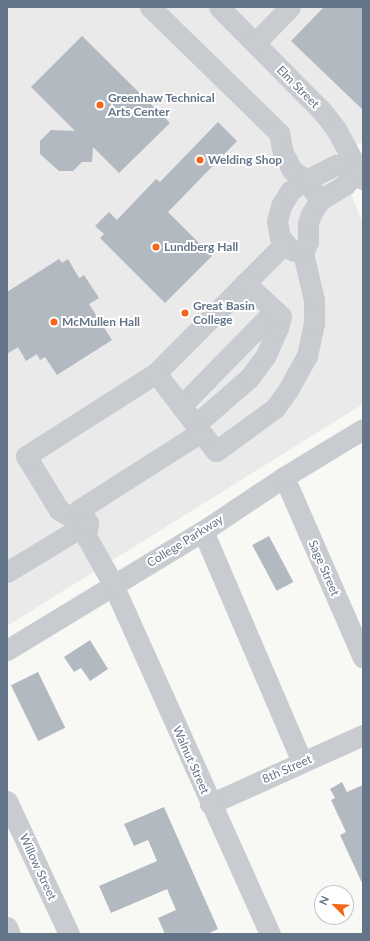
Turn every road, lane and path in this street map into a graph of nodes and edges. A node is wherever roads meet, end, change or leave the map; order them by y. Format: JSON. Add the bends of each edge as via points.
{"nodes":[{"id":1,"x":150,"y":7,"type":"edge"},
{"id":2,"x":219,"y":7,"type":"edge"},
{"id":3,"x":277,"y":11,"type":"edge"},
{"id":4,"x":255,"y":43,"type":"junction"},
{"id":5,"x":362,"y":172,"type":"edge"},
{"id":6,"x":306,"y":180,"type":"junction"},
{"id":7,"x":320,"y":200,"type":"junction"},
{"id":8,"x":284,"y":244,"type":"junction"},
{"id":9,"x":303,"y":254,"type":"junction"},
{"id":10,"x":245,"y":283,"type":"junction"},
{"id":11,"x":275,"y":310,"type":"junction"},
{"id":12,"x":156,"y":373,"type":"junction"},
{"id":13,"x":181,"y":406,"type":"junction"},
{"id":14,"x":198,"y":429,"type":"junction"},
{"id":15,"x":363,"y":430,"type":"edge"},
{"id":16,"x":284,"y":477,"type":"junction"},
{"id":17,"x":86,"y":524,"type":"junction"},
{"id":18,"x":203,"y":531,"type":"junction"},
{"id":19,"x":7,"y":572,"type":"edge"},
{"id":20,"x":113,"y":584,"type":"junction"},
{"id":21,"x":7,"y":650,"type":"edge"},
{"id":22,"x":363,"y":658,"type":"edge"},
{"id":23,"x":363,"y":735,"type":"edge"},
{"id":24,"x":302,"y":762,"type":"junction"},
{"id":25,"x":7,"y":801,"type":"edge"},
{"id":26,"x":210,"y":804,"type":"junction"},
{"id":27,"x":7,"y":927,"type":"edge"},
{"id":28,"x":64,"y":932,"type":"edge"},
{"id":29,"x":10,"y":934,"type":"edge"},
{"id":30,"x":270,"y":934,"type":"edge"}],
"edges":[{"from":1,"to":6,"type":"street","via":[[279,133],[283,153],[292,170]]},
{"from":2,"to":4,"type":"street","name":"Elm Street"},
{"from":3,"to":4,"type":"street"},
{"from":4,"to":5,"type":"street","name":"Elm Street","via":[[322,111]]},
{"from":5,"to":6,"type":"street","via":[[336,165]]},
{"from":5,"to":7,"type":"street"},
{"from":6,"to":7,"type":"street"},
{"from":6,"to":8,"type":"street","via":[[290,191],[281,206],[277,221]]},
{"from":7,"to":9,"type":"street","via":[[308,223],[308,242]]},
{"from":8,"to":9,"type":"street"},
{"from":8,"to":10,"type":"street"},
{"from":9,"to":14,"type":"street","via":[[314,300],[314,324],[307,356],[288,390],[275,408],[216,451]]},
{"from":10,"to":11,"type":"street"},
{"from":10,"to":12,"type":"street"},
{"from":11,"to":13,"type":"street"},
{"from":11,"to":14,"type":"street","via":[[281,316],[265,357],[249,378]]},
{"from":12,"to":13,"type":"street"},
{"from":12,"to":17,"type":"street","via":[[26,456],[59,510]]},
{"from":13,"to":14,"type":"street"},
{"from":14,"to":17,"type":"street","name":"Walnut Street","via":[[80,509]]},
{"from":15,"to":16,"type":"street","name":"College Parkway"},
{"from":16,"to":18,"type":"street","name":"College Parkway"},
{"from":16,"to":22,"type":"street","name":"Sage Street"},
{"from":17,"to":19,"type":"street"},
{"from":17,"to":20,"type":"street","name":"Walnut Street","via":[[86,536]]},
{"from":18,"to":20,"type":"street","name":"College Parkway"},
{"from":18,"to":24,"type":"street"},
{"from":20,"to":21,"type":"street","name":"College Parkway"},
{"from":20,"to":26,"type":"street","name":"Walnut Street"},
{"from":23,"to":24,"type":"street","name":"8th Street"},
{"from":24,"to":26,"type":"street","name":"8th Street"},
{"from":25,"to":28,"type":"street","name":"Willow Street"},
{"from":26,"to":30,"type":"street","name":"Walnut Street"},
{"from":27,"to":29,"type":"street"}]}
